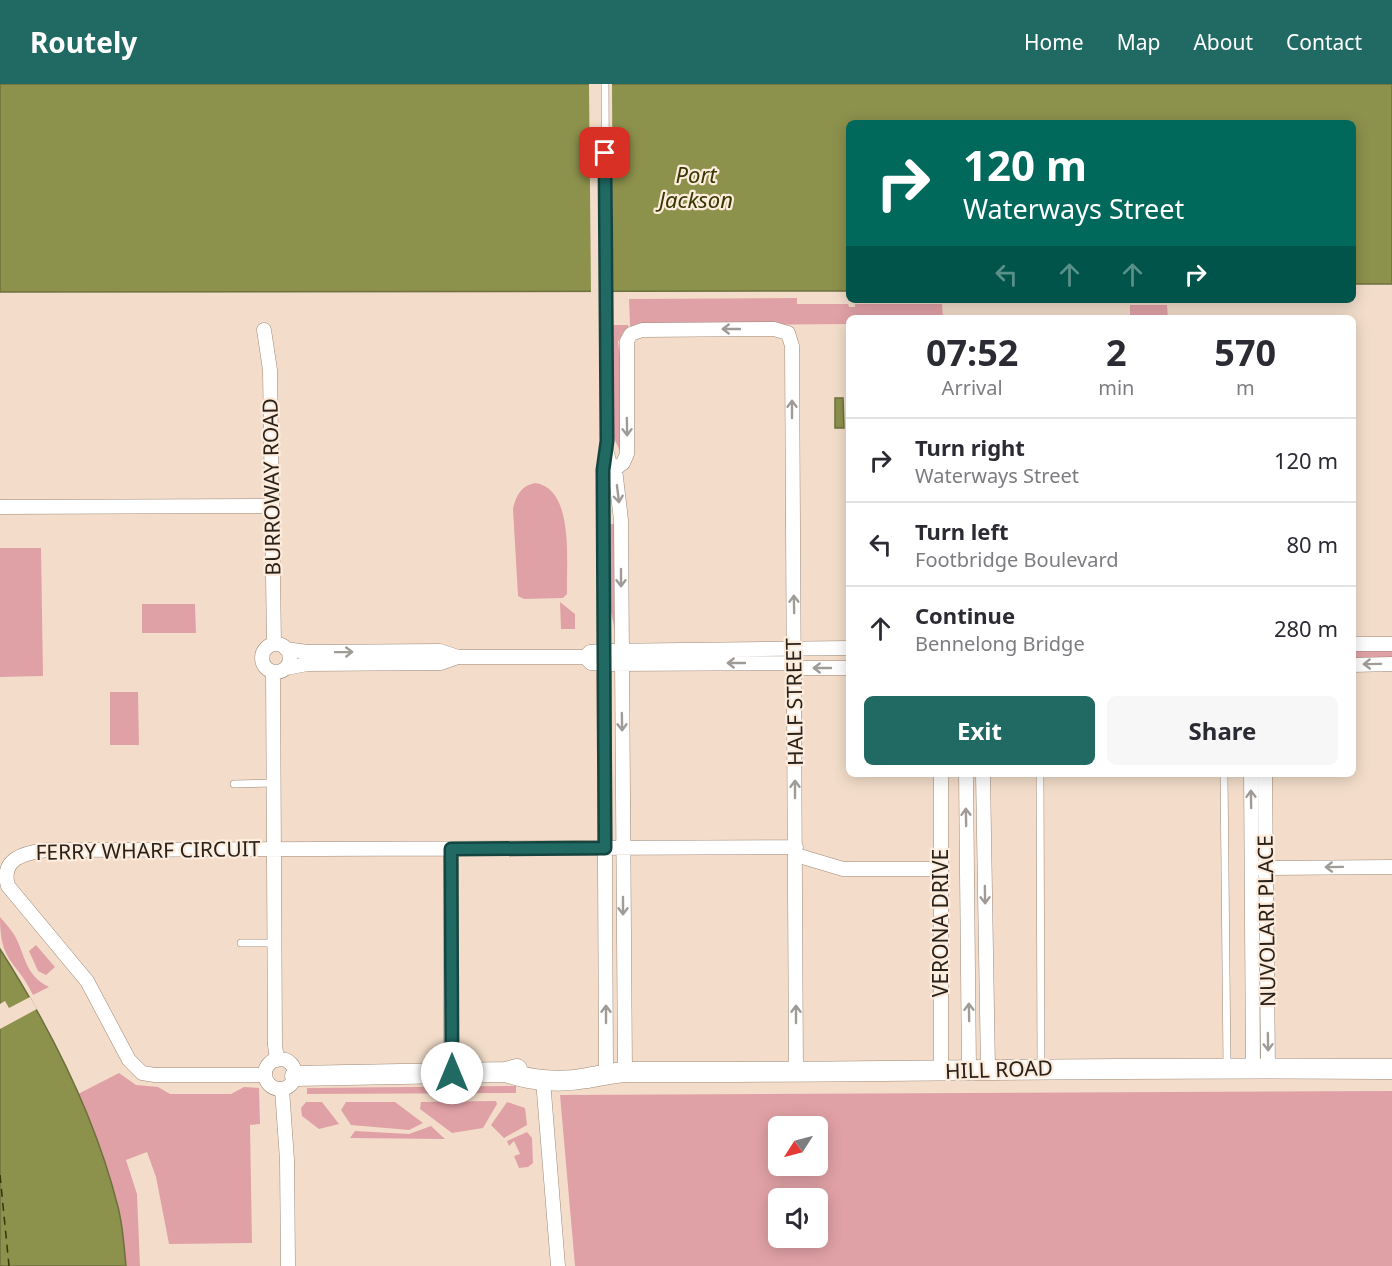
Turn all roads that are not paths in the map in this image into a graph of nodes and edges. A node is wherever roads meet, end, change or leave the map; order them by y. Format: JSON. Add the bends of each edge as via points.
{"nodes":[{"id":1,"x":605,"y":84,"type":"edge"},
{"id":2,"x":264,"y":330,"type":"dead end"},
{"id":3,"x":607,"y":441,"type":"junction"},
{"id":4,"x":615,"y":469,"type":"junction"},
{"id":5,"x":272,"y":506,"type":"junction"},
{"id":6,"x":0,"y":507,"type":"edge"},
{"id":7,"x":1356,"y":644,"type":"edge"},
{"id":8,"x":1392,"y":644,"type":"edge"},
{"id":9,"x":280,"y":646,"type":"junction"},
{"id":10,"x":846,"y":649,"type":"edge"},
{"id":11,"x":458,"y":657,"type":"junction"},
{"id":12,"x":621,"y":657,"type":"junction"},
{"id":13,"x":604,"y":658,"type":"junction"},
{"id":14,"x":794,"y":660,"type":"junction"},
{"id":15,"x":1392,"y":664,"type":"edge"},
{"id":16,"x":1356,"y":665,"type":"edge"},
{"id":17,"x":846,"y":668,"type":"edge"},
{"id":18,"x":280,"y":670,"type":"junction"},
{"id":19,"x":941,"y":777,"type":"edge"},
{"id":20,"x":966,"y":777,"type":"edge"},
{"id":21,"x":983,"y":777,"type":"edge"},
{"id":22,"x":1040,"y":777,"type":"edge"},
{"id":23,"x":1224,"y":777,"type":"edge"},
{"id":24,"x":1251,"y":777,"type":"edge"},
{"id":25,"x":1265,"y":777,"type":"edge"},
{"id":26,"x":234,"y":783,"type":"dead end"},
{"id":27,"x":273,"y":783,"type":"junction"},
{"id":28,"x":605,"y":848,"type":"junction"},
{"id":29,"x":623,"y":848,"type":"junction"},
{"id":30,"x":273,"y":849,"type":"junction"},
{"id":31,"x":451,"y":849,"type":"junction"},
{"id":32,"x":796,"y":851,"type":"junction"},
{"id":33,"x":1392,"y":867,"type":"edge"},
{"id":34,"x":967,"y":868,"type":"junction"},
{"id":35,"x":985,"y":868,"type":"junction"},
{"id":36,"x":1259,"y":868,"type":"junction"},
{"id":37,"x":941,"y":869,"type":"junction"},
{"id":38,"x":241,"y":943,"type":"dead end"},
{"id":39,"x":274,"y":944,"type":"junction"},
{"id":40,"x":278,"y":1060,"type":"junction"},
{"id":41,"x":1227,"y":1067,"type":"junction"},
{"id":42,"x":1261,"y":1067,"type":"junction"},
{"id":43,"x":1041,"y":1068,"type":"junction"},
{"id":44,"x":979,"y":1070,"type":"junction"},
{"id":45,"x":1392,"y":1070,"type":"edge"},
{"id":46,"x":506,"y":1072,"type":"junction"},
{"id":47,"x":615,"y":1072,"type":"junction"},
{"id":48,"x":796,"y":1072,"type":"junction"},
{"id":49,"x":940,"y":1072,"type":"junction"},
{"id":50,"x":452,"y":1073,"type":"junction"},
{"id":51,"x":265,"y":1075,"type":"junction"},
{"id":52,"x":543,"y":1080,"type":"junction"},
{"id":53,"x":289,"y":1083,"type":"junction"},
{"id":54,"x":288,"y":1266,"type":"edge"},
{"id":55,"x":558,"y":1266,"type":"edge"}],
"edges":[{"from":1,"to":3,"type":"lane"},
{"from":2,"to":5,"type":"street","name":"BURROWAY ROAD","via":[[270,370]]},
{"from":3,"to":4,"type":"lane"},
{"from":3,"to":13,"type":"lane","via":[[603,470]]},
{"from":4,"to":12,"type":"street","one_way":true,"via":[[621,520]]},
{"from":14,"to":4,"type":"street","name":"HALF STREET","one_way":true,"via":[[792,346],[788,333],[765,329],[642,330],[631,334],[626,345],[627,454]]},
{"from":5,"to":6,"type":"street"},
{"from":5,"to":9,"type":"street","name":"BURROWAY ROAD"},
{"from":7,"to":8,"type":"street"},
{"from":9,"to":11,"type":"street","one_way":true,"via":[[307,652],[440,651]]},
{"from":9,"to":18,"type":"street","via":[[290,658]]},
{"from":9,"to":18,"type":"street","via":[[266,648],[262,660],[266,668]]},
{"from":10,"to":14,"type":"street"},
{"from":11,"to":13,"type":"street","via":[[585,657],[591,663]]},
{"from":11,"to":18,"type":"street","via":[[441,663],[307,664]]},
{"from":12,"to":13,"type":"street"},
{"from":12,"to":14,"type":"street"},
{"from":12,"to":29,"type":"street","one_way":true},
{"from":13,"to":28,"type":"street"},
{"from":17,"to":14,"type":"street","one_way":true},
{"from":32,"to":14,"type":"street","name":"HALF STREET","one_way":true},
{"from":15,"to":16,"type":"street","one_way":true},
{"from":18,"to":27,"type":"street"},
{"from":19,"to":37,"type":"street","name":"VERONA DRIVE"},
{"from":34,"to":20,"type":"street","name":"VERONA DRIVE","one_way":true},
{"from":21,"to":35,"type":"street","name":"VERONA DRIVE"},
{"from":22,"to":43,"type":"lane"},
{"from":23,"to":41,"type":"lane"},
{"from":36,"to":24,"type":"street","name":"NUVOLARI PLACE","one_way":true},
{"from":25,"to":36,"type":"street","name":"NUVOLARI PLACE"},
{"from":26,"to":27,"type":"lane"},
{"from":27,"to":30,"type":"street"},
{"from":28,"to":29,"type":"street"},
{"from":28,"to":31,"type":"street"},
{"from":47,"to":28,"type":"street","one_way":true},
{"from":29,"to":32,"type":"street"},
{"from":29,"to":47,"type":"street","one_way":true},
{"from":30,"to":31,"type":"street"},
{"from":30,"to":39,"type":"street"},
{"from":30,"to":51,"type":"street","name":"FERRY WHARF CIRCUIT","via":[[46,850],[18,856],[11,861],[6,875],[11,891],[87,981],[137,1070],[154,1075]]},
{"from":31,"to":50,"type":"street"},
{"from":32,"to":37,"type":"street","via":[[843,868]]},
{"from":48,"to":32,"type":"street","name":"HALF STREET","one_way":true},
{"from":33,"to":36,"type":"street","one_way":true},
{"from":34,"to":35,"type":"street"},
{"from":44,"to":34,"type":"street","name":"VERONA DRIVE","one_way":true},
{"from":35,"to":44,"type":"street","name":"VERONA DRIVE","one_way":true},
{"from":36,"to":42,"type":"street","name":"NUVOLARI PLACE"},
{"from":37,"to":49,"type":"street","name":"VERONA DRIVE"},
{"from":38,"to":39,"type":"lane"},
{"from":39,"to":40,"type":"street"},
{"from":40,"to":51,"type":"street","via":[[268,1065]]},
{"from":40,"to":53,"type":"street","via":[[289,1062]]},
{"from":41,"to":42,"type":"street","name":"HILL ROAD"},
{"from":41,"to":43,"type":"street","name":"HILL ROAD"},
{"from":42,"to":45,"type":"street","name":"HILL ROAD"},
{"from":43,"to":44,"type":"street","name":"HILL ROAD"},
{"from":44,"to":49,"type":"street","name":"HILL ROAD"},
{"from":46,"to":47,"type":"street","name":"HILL ROAD","via":[[527,1067],[585,1067]]},
{"from":46,"to":50,"type":"street","name":"HILL ROAD"},
{"from":46,"to":52,"type":"street","name":"HILL ROAD"},
{"from":47,"to":48,"type":"street","name":"HILL ROAD"},
{"from":47,"to":52,"type":"street","name":"HILL ROAD","via":[[586,1079]]},
{"from":48,"to":49,"type":"street","name":"HILL ROAD"},
{"from":50,"to":53,"type":"street","name":"HILL ROAD"},
{"from":51,"to":53,"type":"street","via":[[270,1085]]},
{"from":52,"to":55,"type":"street"},
{"from":53,"to":54,"type":"street"}]}
